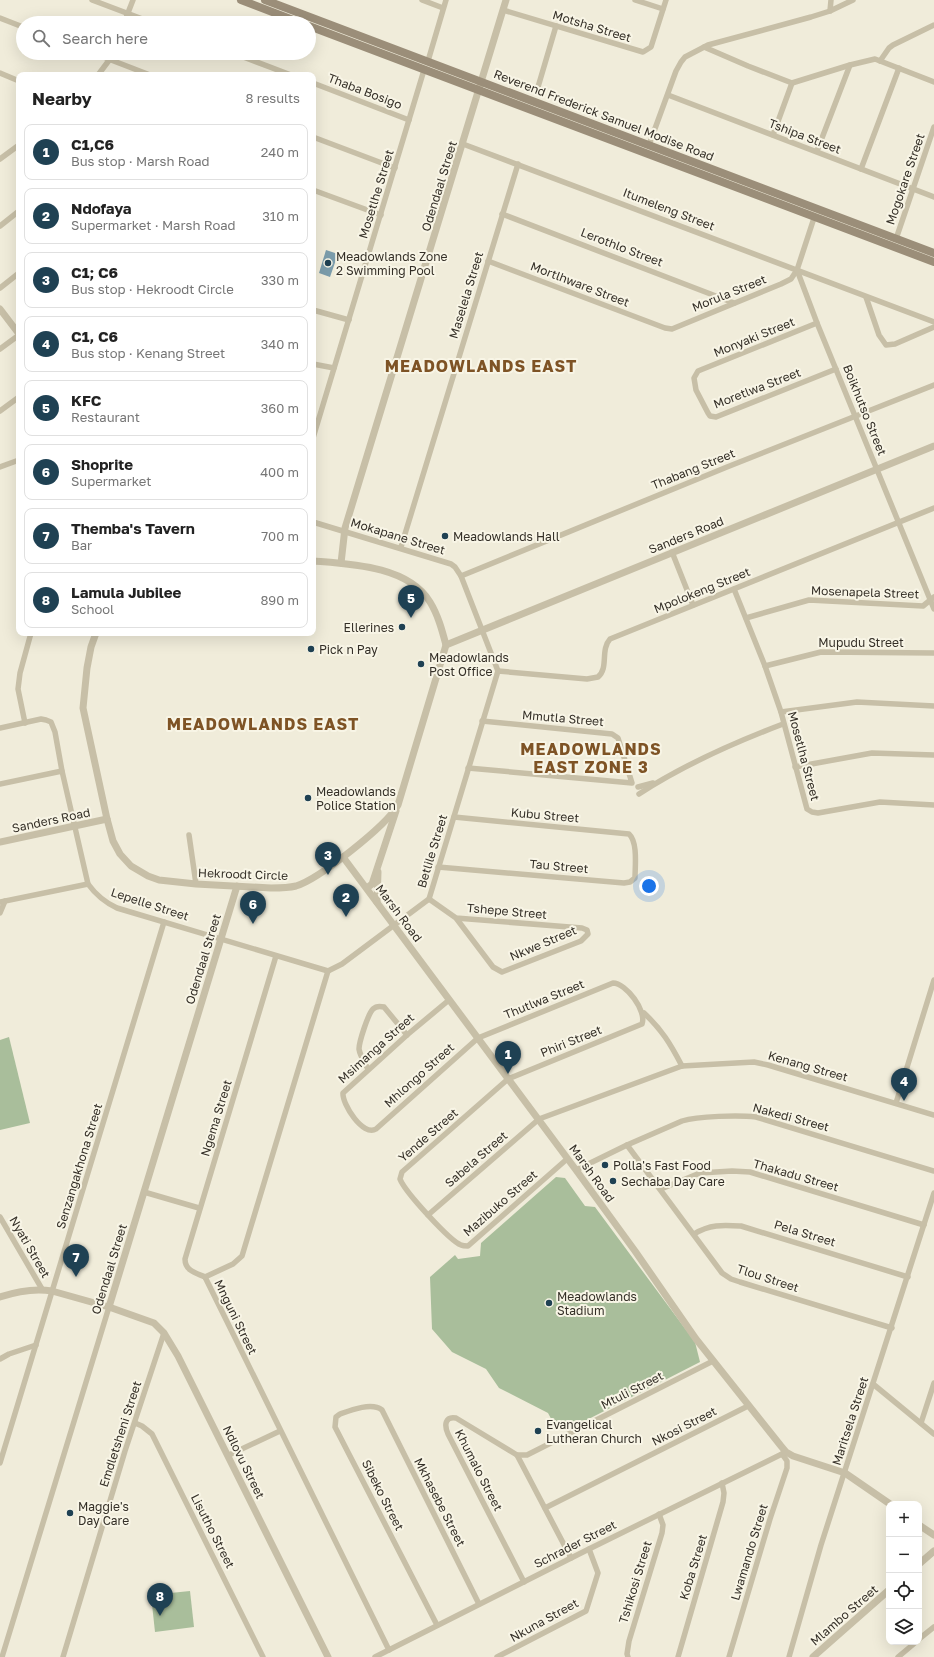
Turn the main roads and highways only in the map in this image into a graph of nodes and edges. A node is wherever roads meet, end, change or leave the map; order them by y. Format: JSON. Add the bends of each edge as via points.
{"nodes":[{"id":1,"x":240,"y":0,"type":"edge"},
{"id":2,"x":265,"y":0,"type":"edge"},
{"id":3,"x":282,"y":16,"type":"edge"},
{"id":4,"x":308,"y":16,"type":"edge"},
{"id":5,"x":316,"y":19,"type":"edge"},
{"id":6,"x":316,"y":29,"type":"edge"},
{"id":7,"x":934,"y":253,"type":"edge"},
{"id":8,"x":934,"y":262,"type":"edge"}],
"edges":[{"from":1,"to":3,"type":"main road"},
{"from":2,"to":4,"type":"main road","name":"Reverend Frederick Samuel Modise Road"},
{"from":5,"to":7,"type":"main road","name":"Reverend Frederick Samuel Modise Road"},
{"from":6,"to":8,"type":"main road","name":"Reverend Frederick Samuel Modise Road"}]}
